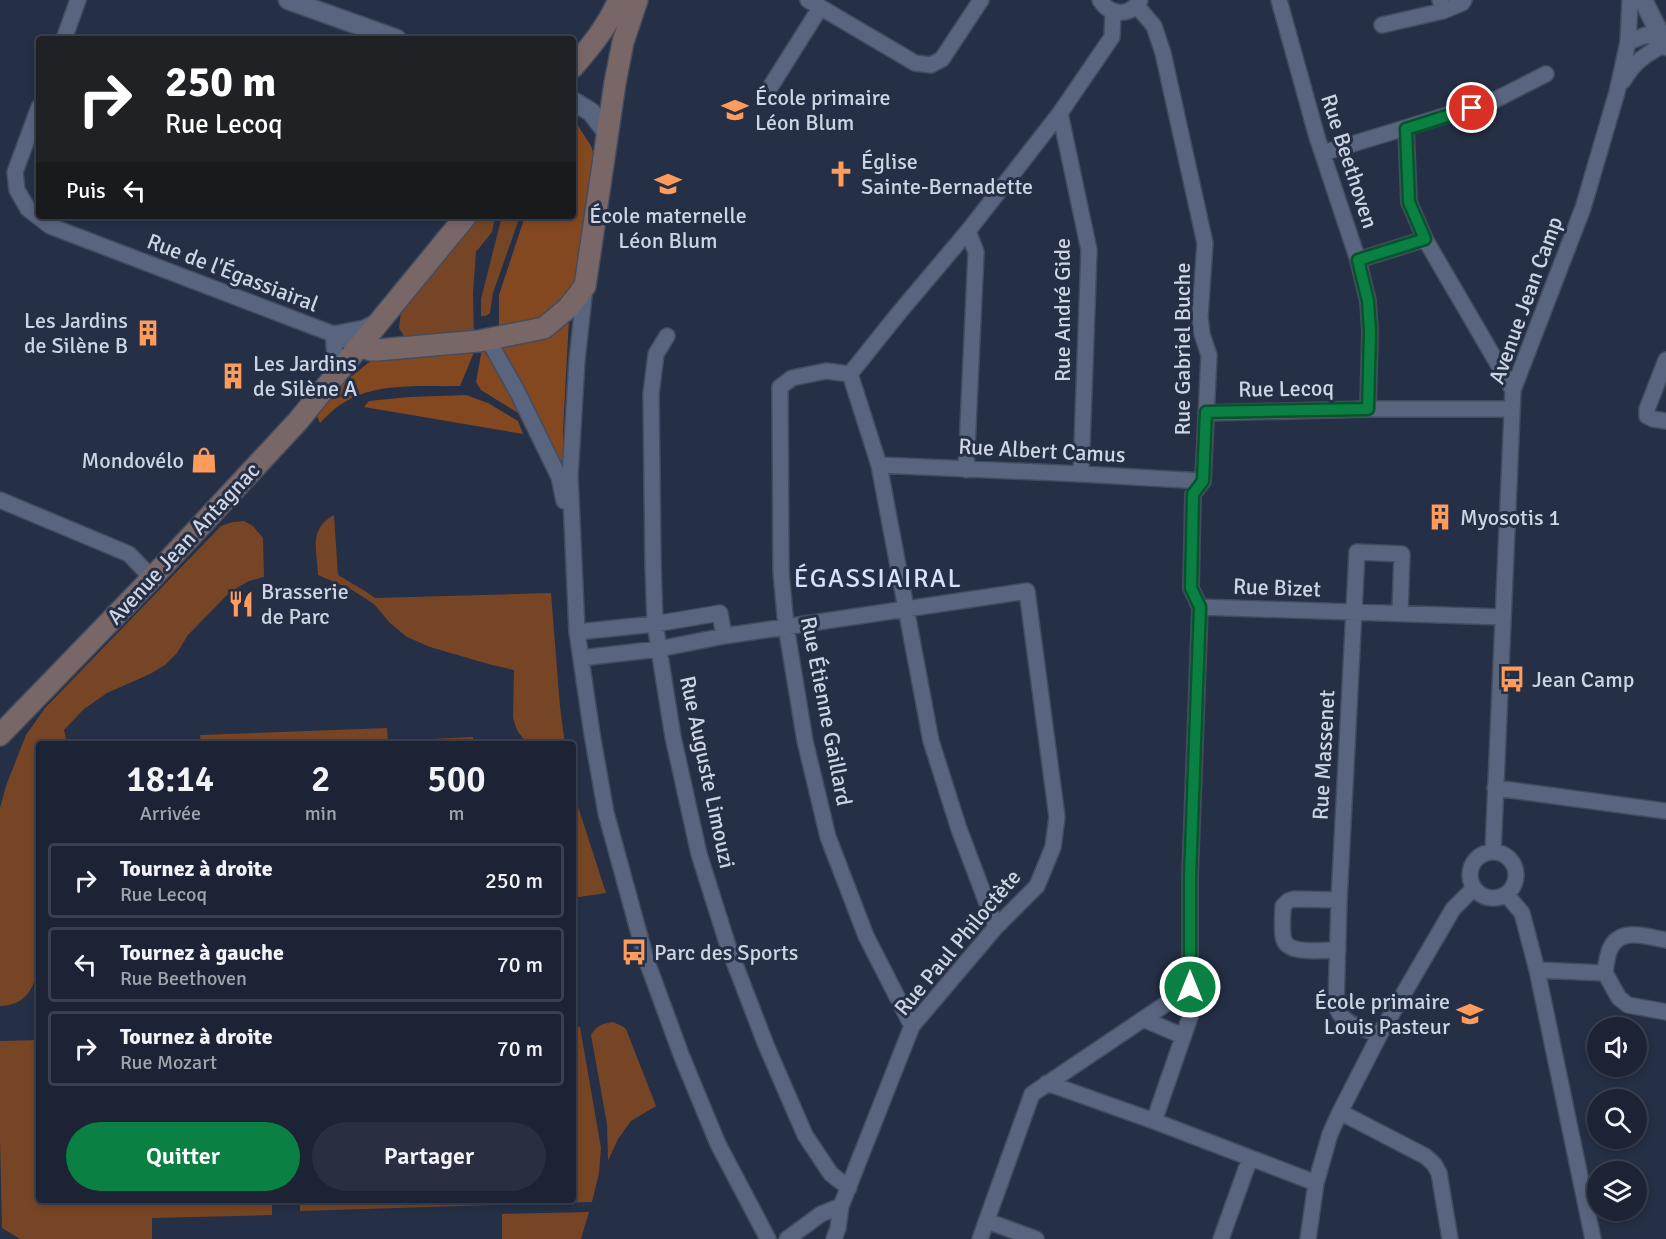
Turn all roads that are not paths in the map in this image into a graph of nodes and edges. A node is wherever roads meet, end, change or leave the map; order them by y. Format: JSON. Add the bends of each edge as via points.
{"nodes":[{"id":1,"x":78,"y":0,"type":"edge"},
{"id":2,"x":288,"y":0,"type":"edge"},
{"id":3,"x":619,"y":0,"type":"edge"},
{"id":4,"x":637,"y":0,"type":"edge"},
{"id":5,"x":981,"y":0,"type":"edge"},
{"id":6,"x":1100,"y":0,"type":"edge"},
{"id":7,"x":1279,"y":0,"type":"edge"},
{"id":8,"x":1464,"y":0,"type":"edge"},
{"id":9,"x":1630,"y":0,"type":"edge"},
{"id":10,"x":1138,"y":3,"type":"edge"},
{"id":11,"x":1646,"y":3,"type":"edge"},
{"id":12,"x":814,"y":4,"type":"edge"},
{"id":13,"x":1442,"y":6,"type":"edge"},
{"id":14,"x":1113,"y":12,"type":"junction"},
{"id":15,"x":1382,"y":25,"type":"dead end"},
{"id":16,"x":65,"y":36,"type":"edge"},
{"id":17,"x":389,"y":36,"type":"edge"},
{"id":18,"x":1628,"y":42,"type":"junction"},
{"id":19,"x":1666,"y":45,"type":"edge"},
{"id":20,"x":576,"y":62,"type":"edge"},
{"id":21,"x":1546,"y":74,"type":"dead end"},
{"id":22,"x":1617,"y":92,"type":"junction"},
{"id":23,"x":764,"y":97,"type":"dead end"},
{"id":24,"x":576,"y":103,"type":"edge"},
{"id":25,"x":1060,"y":113,"type":"junction"},
{"id":26,"x":36,"y":115,"type":"edge"},
{"id":27,"x":1406,"y":129,"type":"junction"},
{"id":28,"x":607,"y":133,"type":"junction"},
{"id":29,"x":1323,"y":153,"type":"junction"},
{"id":30,"x":36,"y":216,"type":"edge"},
{"id":31,"x":40,"y":219,"type":"edge"},
{"id":32,"x":464,"y":219,"type":"edge"},
{"id":33,"x":968,"y":231,"type":"junction"},
{"id":34,"x":1425,"y":239,"type":"junction"},
{"id":35,"x":1358,"y":260,"type":"junction"},
{"id":36,"x":585,"y":286,"type":"junction"},
{"id":37,"x":389,"y":312,"type":"junction"},
{"id":38,"x":333,"y":334,"type":"junction"},
{"id":39,"x":667,"y":336,"type":"dead end"},
{"id":40,"x":488,"y":339,"type":"junction"},
{"id":41,"x":361,"y":346,"type":"junction"},
{"id":42,"x":413,"y":347,"type":"junction"},
{"id":43,"x":1666,"y":360,"type":"edge"},
{"id":44,"x":850,"y":374,"type":"junction"},
{"id":45,"x":334,"y":379,"type":"junction"},
{"id":46,"x":1513,"y":390,"type":"junction"},
{"id":47,"x":1368,"y":409,"type":"junction"},
{"id":48,"x":1511,"y":409,"type":"junction"},
{"id":49,"x":1206,"y":412,"type":"junction"},
{"id":50,"x":1666,"y":421,"type":"edge"},
{"id":51,"x":879,"y":465,"type":"junction"},
{"id":52,"x":966,"y":470,"type":"junction"},
{"id":53,"x":1081,"y":474,"type":"junction"},
{"id":54,"x":1203,"y":481,"type":"junction"},
{"id":55,"x":0,"y":501,"type":"edge"},
{"id":56,"x":574,"y":548,"type":"junction"},
{"id":57,"x":152,"y":578,"type":"junction"},
{"id":58,"x":1200,"y":607,"type":"junction"},
{"id":59,"x":905,"y":608,"type":"junction"},
{"id":60,"x":1353,"y":612,"type":"junction"},
{"id":61,"x":1400,"y":613,"type":"junction"},
{"id":62,"x":1502,"y":617,"type":"junction"},
{"id":63,"x":655,"y":624,"type":"junction"},
{"id":64,"x":786,"y":626,"type":"junction"},
{"id":65,"x":577,"y":632,"type":"junction"},
{"id":66,"x":724,"y":636,"type":"junction"},
{"id":67,"x":659,"y":649,"type":"junction"},
{"id":68,"x":581,"y":658,"type":"junction"},
{"id":69,"x":0,"y":735,"type":"edge"},
{"id":70,"x":1495,"y":788,"type":"junction"},
{"id":71,"x":1666,"y":811,"type":"edge"},
{"id":72,"x":1493,"y":852,"type":"junction"},
{"id":73,"x":1474,"y":888,"type":"junction"},
{"id":74,"x":1506,"y":894,"type":"junction"},
{"id":75,"x":1339,"y":900,"type":"junction"},
{"id":76,"x":996,"y":927,"type":"junction"},
{"id":77,"x":1666,"y":940,"type":"edge"},
{"id":78,"x":1338,"y":950,"type":"junction"},
{"id":79,"x":1537,"y":970,"type":"junction"},
{"id":80,"x":1605,"y":973,"type":"junction"},
{"id":81,"x":1185,"y":991,"type":"junction"},
{"id":82,"x":1666,"y":1012,"type":"edge"},
{"id":83,"x":1143,"y":1019,"type":"junction"},
{"id":84,"x":912,"y":1026,"type":"junction"},
{"id":85,"x":1380,"y":1034,"type":"junction"},
{"id":86,"x":1184,"y":1036,"type":"junction"},
{"id":87,"x":1047,"y":1083,"type":"junction"},
{"id":88,"x":1340,"y":1112,"type":"junction"},
{"id":89,"x":1154,"y":1121,"type":"junction"},
{"id":90,"x":1250,"y":1158,"type":"junction"},
{"id":91,"x":1316,"y":1183,"type":"junction"},
{"id":92,"x":849,"y":1188,"type":"junction"},
{"id":93,"x":841,"y":1206,"type":"junction"},
{"id":94,"x":987,"y":1221,"type":"junction"},
{"id":95,"x":768,"y":1239,"type":"edge"},
{"id":96,"x":787,"y":1239,"type":"edge"},
{"id":97,"x":834,"y":1239,"type":"edge"},
{"id":98,"x":980,"y":1239,"type":"edge"},
{"id":99,"x":1036,"y":1239,"type":"edge"},
{"id":100,"x":1221,"y":1239,"type":"edge"},
{"id":101,"x":1308,"y":1239,"type":"edge"},
{"id":102,"x":1450,"y":1239,"type":"edge"},
{"id":103,"x":1593,"y":1239,"type":"edge"}],
"edges":[{"from":1,"to":16,"type":"street"},
{"from":2,"to":17,"type":"street"},
{"from":3,"to":20,"type":"main road","via":[[594,43]]},
{"from":4,"to":28,"type":"main road","via":[[623,42]]},
{"from":5,"to":12,"type":"street","via":[[942,59],[931,65],[915,63]]},
{"from":6,"to":14,"type":"street"},
{"from":7,"to":29,"type":"street","name":"Rue Beethoven"},
{"from":8,"to":13,"type":"street"},
{"from":9,"to":18,"type":"street","name":"Avenue Jean Camp"},
{"from":10,"to":14,"type":"street","via":[[1125,12]]},
{"from":10,"to":49,"type":"street","name":"Rue Gabriel Buche","via":[[1154,26],[1163,53],[1204,243],[1200,316],[1209,355]]},
{"from":11,"to":19,"type":"street"},
{"from":12,"to":23,"type":"street"},
{"from":13,"to":15,"type":"street"},
{"from":14,"to":25,"type":"street","via":[[1112,37]]},
{"from":18,"to":19,"type":"street","via":[[1646,35]]},
{"from":18,"to":22,"type":"street","name":"Avenue Jean Camp"},
{"from":19,"to":22,"type":"street","name":"Avenue Jean Camp","via":[[1643,56]]},
{"from":21,"to":27,"type":"street","via":[[1493,101]]},
{"from":22,"to":46,"type":"street","name":"Avenue Jean Camp","via":[[1583,208]]},
{"from":24,"to":28,"type":"street","via":[[591,112]]},
{"from":25,"to":33,"type":"street"},
{"from":25,"to":53,"type":"street","name":"Rue André Gide","via":[[1089,250]]},
{"from":26,"to":30,"type":"street","name":"Rue de l'Égassiairal","via":[[15,172],[17,190]]},
{"from":27,"to":29,"type":"street"},
{"from":27,"to":34,"type":"street","via":[[1409,202]]},
{"from":28,"to":36,"type":"main road"},
{"from":29,"to":35,"type":"street","name":"Rue Beethoven"},
{"from":31,"to":38,"type":"street","name":"Rue de l'Égassiairal","via":[[50,226]]},
{"from":32,"to":37,"type":"main road","name":"Avenue Jean Antagnac"},
{"from":33,"to":44,"type":"street"},
{"from":33,"to":52,"type":"street","via":[[976,252]]},
{"from":34,"to":35,"type":"street"},
{"from":34,"to":46,"type":"street"},
{"from":35,"to":47,"type":"street","name":"Rue Beethoven","via":[[1368,301]]},
{"from":36,"to":40,"type":"main road","via":[[568,308],[544,328]]},
{"from":36,"to":56,"type":"street","via":[[570,476]]},
{"from":37,"to":38,"type":"street","via":[[364,328]]},
{"from":37,"to":41,"type":"main road","name":"Avenue Jean Antagnac"},
{"from":37,"to":42,"type":"main road","via":[[398,340]]},
{"from":38,"to":41,"type":"street","name":"Rue de l'Égassiairal"},
{"from":38,"to":45,"type":"street"},
{"from":39,"to":63,"type":"street","name":"Rue Auguste Limouzi","via":[[656,354],[651,394]]},
{"from":40,"to":42,"type":"main road"},
{"from":40,"to":56,"type":"street","via":[[559,477]]},
{"from":41,"to":42,"type":"main road","via":[[371,350]]},
{"from":41,"to":45,"type":"main road","name":"Avenue Jean Antagnac"},
{"from":43,"to":50,"type":"street","via":[[1647,409],[1647,416]]},
{"from":44,"to":51,"type":"street"},
{"from":44,"to":64,"type":"street","name":"Rue Étienne Gaillard","via":[[826,371],[792,378],[780,387]]},
{"from":45,"to":57,"type":"main road","name":"Avenue Jean Antagnac"},
{"from":46,"to":48,"type":"street","name":"Avenue Jean Camp"},
{"from":47,"to":48,"type":"street","name":"Rue Lecoq"},
{"from":47,"to":49,"type":"street","name":"Rue Lecoq"},
{"from":48,"to":62,"type":"street","name":"Avenue Jean Camp"},
{"from":49,"to":54,"type":"street","name":"Rue Gabriel Buche"},
{"from":51,"to":52,"type":"street","name":"Rue Albert Camus"},
{"from":51,"to":59,"type":"street"},
{"from":52,"to":53,"type":"street","name":"Rue Albert Camus"},
{"from":53,"to":54,"type":"street","name":"Rue Albert Camus"},
{"from":54,"to":58,"type":"street","name":"Rue Gabriel Buche","via":[[1193,494],[1191,588]]},
{"from":55,"to":57,"type":"street","via":[[129,554]]},
{"from":56,"to":65,"type":"street"},
{"from":57,"to":69,"type":"main road","name":"Avenue Jean Antagnac"},
{"from":58,"to":60,"type":"street","name":"Rue Bizet"},
{"from":58,"to":81,"type":"street","name":"Rue Gabriel Buche"},
{"from":59,"to":64,"type":"street"},
{"from":59,"to":76,"type":"street","via":[[931,741]]},
{"from":59,"to":76,"type":"street","name":"Rue Paul Philoctète","via":[[1027,591],[1057,817],[1053,847],[1037,886]]},
{"from":60,"to":61,"type":"street","name":"Rue Bizet"},
{"from":60,"to":61,"type":"street","name":"Rue Bizet","via":[[1357,552],[1402,554]]},
{"from":60,"to":75,"type":"street","name":"Rue Massenet"},
{"from":61,"to":62,"type":"street","name":"Rue Bizet"},
{"from":62,"to":70,"type":"street","name":"Avenue Jean Camp"},
{"from":63,"to":65,"type":"street"},
{"from":63,"to":66,"type":"street","via":[[720,613]]},
{"from":63,"to":67,"type":"street","name":"Rue Auguste Limouzi"},
{"from":64,"to":66,"type":"street"},
{"from":64,"to":84,"type":"street","name":"Rue Étienne Gaillard","via":[[805,741],[828,837],[866,936]]},
{"from":65,"to":68,"type":"street"},
{"from":66,"to":67,"type":"street"},
{"from":67,"to":68,"type":"street"},
{"from":67,"to":92,"type":"street","name":"Rue Auguste Limouzi","via":[[673,737],[699,854],[728,946],[805,1135],[831,1174]]},
{"from":68,"to":95,"type":"street","via":[[606,813],[646,959],[718,1144]]},
{"from":70,"to":71,"type":"street"},
{"from":70,"to":72,"type":"street","name":"Avenue Jean Camp"},
{"from":72,"to":73,"type":"street","via":[[1480,857],[1472,867]]},
{"from":72,"to":74,"type":"street","via":[[1506,857],[1515,869],[1514,883]]},
{"from":73,"to":74,"type":"street","via":[[1485,897]]},
{"from":73,"to":85,"type":"street","via":[[1453,909]]},
{"from":74,"to":79,"type":"street","via":[[1522,913]]},
{"from":75,"to":78,"type":"street","name":"Rue Massenet"},
{"from":75,"to":78,"type":"street","via":[[1294,899],[1283,906],[1284,940],[1288,947]]},
{"from":76,"to":84,"type":"street","name":"Rue Paul Philoctète"},
{"from":77,"to":80,"type":"street","via":[[1634,934],[1618,938],[1610,949]]},
{"from":78,"to":85,"type":"street","name":"Rue Massenet","via":[[1338,1013],[1345,1021]]},
{"from":79,"to":80,"type":"street"},
{"from":79,"to":103,"type":"street"},
{"from":80,"to":82,"type":"street","via":[[1619,998],[1628,1005]]},
{"from":81,"to":83,"type":"street"},
{"from":81,"to":86,"type":"street","name":"Rue Gabriel Buche","via":[[1190,1017]]},
{"from":83,"to":86,"type":"street"},
{"from":83,"to":87,"type":"street"},
{"from":84,"to":92,"type":"street","name":"Rue Paul Philoctète"},
{"from":85,"to":88,"type":"street"},
{"from":86,"to":89,"type":"street","name":"Rue Gabriel Buche"},
{"from":87,"to":89,"type":"street"},
{"from":87,"to":94,"type":"street","via":[[1032,1094]]},
{"from":88,"to":91,"type":"street","via":[[1329,1134]]},
{"from":88,"to":102,"type":"street","via":[[1434,1164],[1439,1173]]},
{"from":89,"to":90,"type":"street"},
{"from":90,"to":91,"type":"street"},
{"from":90,"to":100,"type":"street"},
{"from":91,"to":101,"type":"street"},
{"from":92,"to":93,"type":"street","name":"Rue Paul Philoctète"},
{"from":93,"to":96,"type":"street","via":[[820,1214]]},
{"from":93,"to":97,"type":"street","name":"Rue Paul Philoctète"},
{"from":94,"to":98,"type":"street"},
{"from":94,"to":99,"type":"street"}]}
